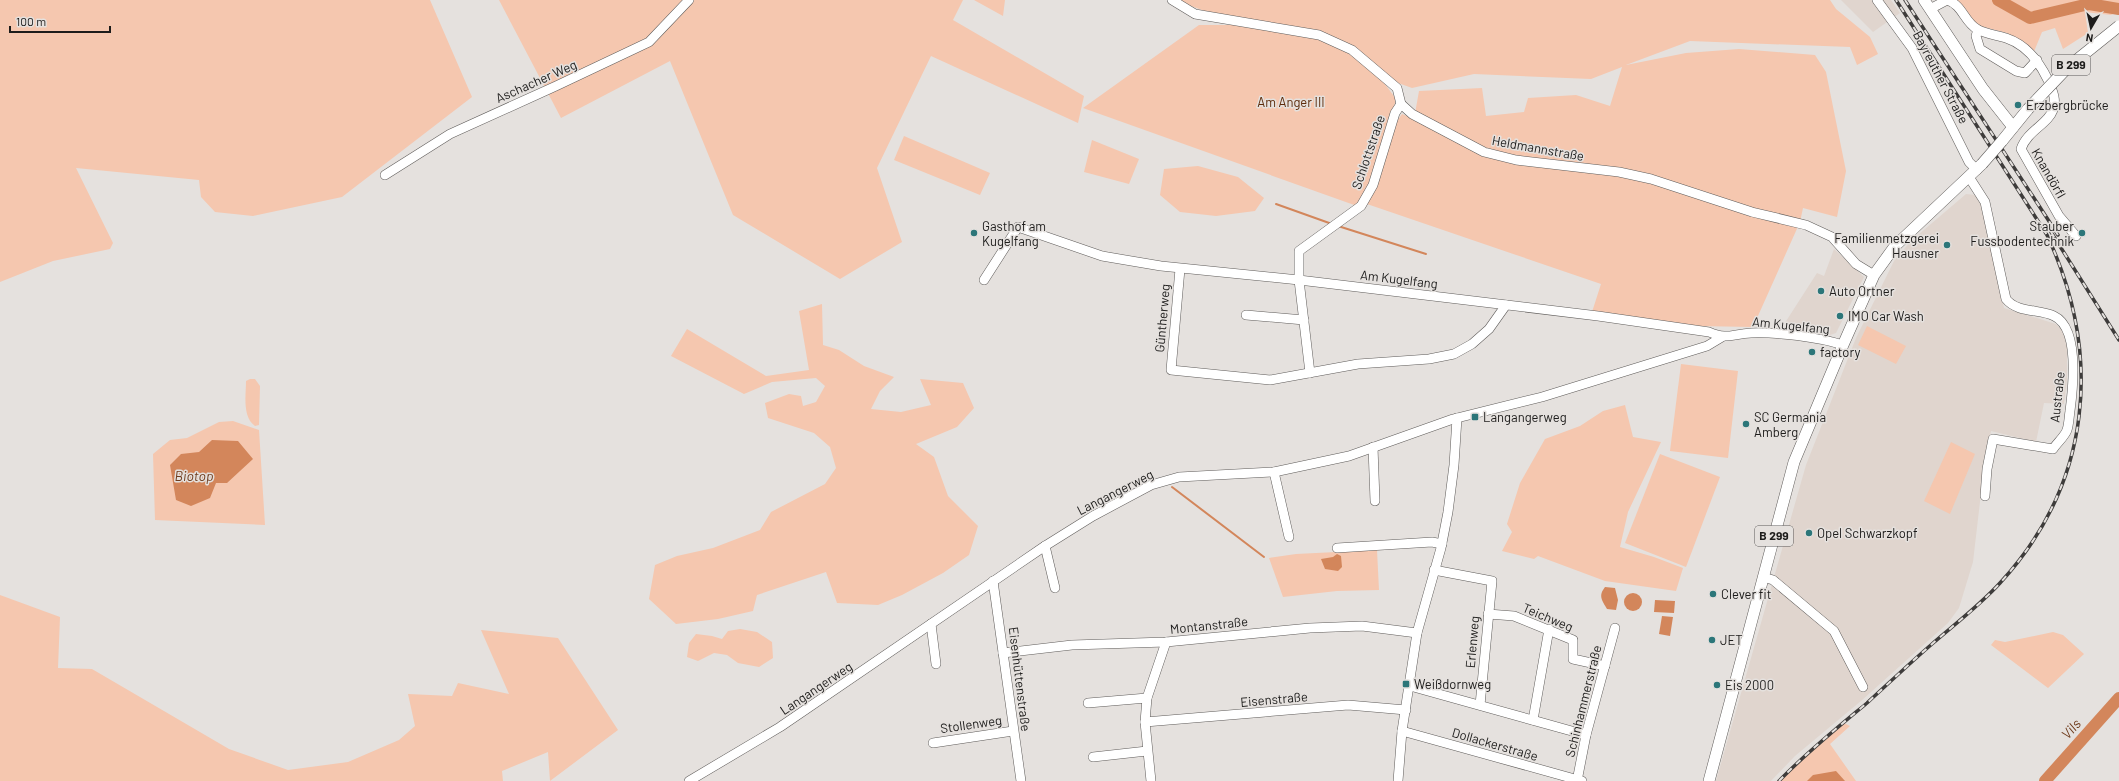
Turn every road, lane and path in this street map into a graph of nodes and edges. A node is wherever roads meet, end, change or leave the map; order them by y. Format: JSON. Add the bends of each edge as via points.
{"nodes":[{"id":1,"x":689,"y":0,"type":"edge"},
{"id":2,"x":1172,"y":0,"type":"edge"},
{"id":3,"x":1877,"y":0,"type":"edge"},
{"id":4,"x":1927,"y":4,"type":"edge"},
{"id":5,"x":2119,"y":26,"type":"edge"},
{"id":6,"x":1978,"y":30,"type":"junction"},
{"id":7,"x":2037,"y":60,"type":"junction"},
{"id":8,"x":1401,"y":104,"type":"junction"},
{"id":9,"x":2013,"y":127,"type":"junction"},
{"id":10,"x":1976,"y":170,"type":"junction"},
{"id":11,"x":385,"y":175,"type":"dead end"},
{"id":12,"x":2076,"y":236,"type":"dead end"},
{"id":13,"x":1180,"y":269,"type":"junction"},
{"id":14,"x":1874,"y":275,"type":"junction"},
{"id":15,"x":984,"y":280,"type":"dead end"},
{"id":16,"x":1299,"y":280,"type":"junction"},
{"id":17,"x":1506,"y":305,"type":"junction"},
{"id":18,"x":1246,"y":315,"type":"dead end"},
{"id":19,"x":1304,"y":320,"type":"junction"},
{"id":20,"x":1722,"y":337,"type":"junction"},
{"id":21,"x":1842,"y":345,"type":"junction"},
{"id":22,"x":1310,"y":373,"type":"junction"},
{"id":23,"x":1457,"y":418,"type":"junction"},
{"id":24,"x":1373,"y":447,"type":"junction"},
{"id":25,"x":1274,"y":472,"type":"junction"},
{"id":26,"x":1985,"y":496,"type":"dead end"},
{"id":27,"x":1375,"y":501,"type":"dead end"},
{"id":28,"x":1289,"y":536,"type":"dead end"},
{"id":29,"x":1442,"y":544,"type":"junction"},
{"id":30,"x":1045,"y":546,"type":"junction"},
{"id":31,"x":1337,"y":548,"type":"dead end"},
{"id":32,"x":1434,"y":570,"type":"junction"},
{"id":33,"x":1763,"y":577,"type":"junction"},
{"id":34,"x":993,"y":581,"type":"junction"},
{"id":35,"x":1055,"y":588,"type":"dead end"},
{"id":36,"x":1488,"y":614,"type":"junction"},
{"id":37,"x":930,"y":624,"type":"junction"},
{"id":38,"x":1615,"y":628,"type":"dead end"},
{"id":39,"x":1549,"y":629,"type":"junction"},
{"id":40,"x":1417,"y":633,"type":"junction"},
{"id":41,"x":1166,"y":642,"type":"junction"},
{"id":42,"x":1003,"y":653,"type":"junction"},
{"id":43,"x":936,"y":664,"type":"dead end"},
{"id":44,"x":1605,"y":666,"type":"junction"},
{"id":45,"x":1410,"y":686,"type":"junction"},
{"id":46,"x":1863,"y":687,"type":"dead end"},
{"id":47,"x":1147,"y":698,"type":"junction"},
{"id":48,"x":1088,"y":703,"type":"dead end"},
{"id":49,"x":1480,"y":705,"type":"junction"},
{"id":50,"x":1406,"y":710,"type":"junction"},
{"id":51,"x":1533,"y":720,"type":"junction"},
{"id":52,"x":1145,"y":722,"type":"junction"},
{"id":53,"x":1013,"y":731,"type":"junction"},
{"id":54,"x":1402,"y":731,"type":"junction"},
{"id":55,"x":1586,"y":735,"type":"junction"},
{"id":56,"x":933,"y":743,"type":"dead end"},
{"id":57,"x":1148,"y":752,"type":"junction"},
{"id":58,"x":1093,"y":758,"type":"dead end"},
{"id":59,"x":1398,"y":780,"type":"edge"},
{"id":60,"x":689,"y":781,"type":"edge"},
{"id":61,"x":1021,"y":781,"type":"edge"},
{"id":62,"x":1150,"y":781,"type":"edge"},
{"id":63,"x":1388,"y":781,"type":"edge"},
{"id":64,"x":1579,"y":781,"type":"edge"},
{"id":65,"x":1709,"y":781,"type":"edge"}],
"edges":[{"from":1,"to":11,"type":"street","name":"Aschacher Weg","via":[[649,42],[450,134]]},
{"from":2,"to":8,"type":"street","via":[[1195,14],[1319,35],[1352,50],[1397,88]]},
{"from":3,"to":10,"type":"street","name":"Bayreuther Straße","via":[[1912,48],[1969,162]]},
{"from":4,"to":6,"type":"street","via":[[1947,0],[1955,2],[1972,26]]},
{"from":4,"to":9,"type":"main road","name":"Bayreuther Straße","via":[[1983,89]]},
{"from":5,"to":9,"type":"main road","number":"B 299","bridge":true,"via":[[2068,68]]},
{"from":6,"to":7,"type":"street","name":"Knandörfl","via":[[2021,45]]},
{"from":6,"to":7,"type":"street","via":[[1976,36],[1980,49],[2016,71],[2025,73]]},
{"from":7,"to":12,"type":"street","name":"Knandörfl","via":[[2054,94],[2055,102],[2049,116],[2023,143],[2021,149],[2059,216]]},
{"from":8,"to":14,"type":"street","name":"Heldmannstraße","via":[[1412,114],[1484,152],[1516,160],[1619,172],[1651,179],[1752,212],[1819,229],[1832,237],[1856,264]]},
{"from":8,"to":16,"type":"street","name":"Schlottstraße","via":[[1395,113],[1373,186],[1361,206],[1299,251]]},
{"from":9,"to":10,"type":"main road","number":"B 299","bridge":true},
{"from":10,"to":14,"type":"main road","number":"B 299","via":[[1895,246]]},
{"from":10,"to":26,"type":"street","name":"Austraße","via":[[2006,299],[2017,307],[2054,316],[2064,322],[2073,362],[2073,386],[2067,430],[2053,450],[1993,439]]},
{"from":13,"to":15,"type":"street","name":"Am Kugelfang","via":[[1102,256],[1018,227]]},
{"from":13,"to":16,"type":"street","name":"Am Kugelfang"},
{"from":13,"to":22,"type":"street","name":"Güntherweg","via":[[1171,370],[1270,380]]},
{"from":14,"to":21,"type":"main road","number":"B 299"},
{"from":16,"to":17,"type":"street","name":"Am Kugelfang"},
{"from":16,"to":19,"type":"street","name":"Schlottstraße"},
{"from":17,"to":20,"type":"street","name":"Am Kugelfang","via":[[1701,330]]},
{"from":17,"to":22,"type":"street","via":[[1489,329],[1472,344],[1454,354],[1429,359],[1358,364]]},
{"from":18,"to":19,"type":"street"},
{"from":19,"to":22,"type":"street","name":"Schlottstraße"},
{"from":20,"to":21,"type":"street","name":"Am Kugelfang","via":[[1751,333],[1816,339]]},
{"from":20,"to":23,"type":"street","name":"Langangerweg","via":[[1707,346],[1542,396]]},
{"from":21,"to":33,"type":"main road","number":"B 299","via":[[1792,469]]},
{"from":23,"to":24,"type":"street","name":"Langangerweg"},
{"from":23,"to":29,"type":"street","via":[[1452,490]]},
{"from":24,"to":25,"type":"street","name":"Langangerweg","via":[[1349,456]]},
{"from":24,"to":27,"type":"street"},
{"from":25,"to":28,"type":"street"},
{"from":25,"to":30,"type":"street","name":"Langangerweg","via":[[1179,477],[1151,485],[1093,516]]},
{"from":29,"to":31,"type":"street","via":[[1432,542]]},
{"from":29,"to":32,"type":"street"},
{"from":30,"to":34,"type":"street","name":"Langangerweg"},
{"from":30,"to":35,"type":"street"},
{"from":32,"to":36,"type":"street","name":"Erlenweg","via":[[1492,581]]},
{"from":32,"to":40,"type":"street"},
{"from":33,"to":46,"type":"street","via":[[1773,580],[1834,631]]},
{"from":33,"to":65,"type":"main road","number":"B 299"},
{"from":34,"to":37,"type":"street","name":"Langangerweg"},
{"from":34,"to":42,"type":"street","name":"Eisenhüttenstraße"},
{"from":36,"to":39,"type":"street","name":"Teichweg","via":[[1514,616]]},
{"from":36,"to":49,"type":"street","name":"Erlenweg"},
{"from":37,"to":43,"type":"street"},
{"from":37,"to":60,"type":"street","name":"Langangerweg","via":[[780,727]]},
{"from":38,"to":44,"type":"street","name":"Schinhammerstraße"},
{"from":39,"to":44,"type":"street","name":"Teichweg","via":[[1573,640],[1573,659]]},
{"from":39,"to":51,"type":"street"},
{"from":40,"to":41,"type":"street","name":"Montanstraße","via":[[1362,626],[1310,628]]},
{"from":40,"to":45,"type":"street"},
{"from":41,"to":42,"type":"street","name":"Montanstraße","via":[[1072,645]]},
{"from":41,"to":47,"type":"street"},
{"from":42,"to":53,"type":"street","name":"Eisenhüttenstraße"},
{"from":44,"to":55,"type":"street","name":"Schinhammerstraße"},
{"from":45,"to":49,"type":"street"},
{"from":45,"to":50,"type":"street"},
{"from":47,"to":48,"type":"street"},
{"from":47,"to":52,"type":"street"},
{"from":49,"to":51,"type":"street"},
{"from":50,"to":52,"type":"street","name":"Eisenstraße","via":[[1348,705]]},
{"from":50,"to":54,"type":"street"},
{"from":51,"to":55,"type":"street"},
{"from":52,"to":57,"type":"street"},
{"from":53,"to":56,"type":"street","name":"Stollenweg"},
{"from":53,"to":61,"type":"street","name":"Eisenhüttenstraße"},
{"from":54,"to":59,"type":"street"},
{"from":54,"to":64,"type":"street","name":"Dollackerstraße"},
{"from":55,"to":64,"type":"street","name":"Schinhammerstraße"},
{"from":57,"to":58,"type":"street"},
{"from":57,"to":62,"type":"street"},
{"from":59,"to":63,"type":"street"}]}
